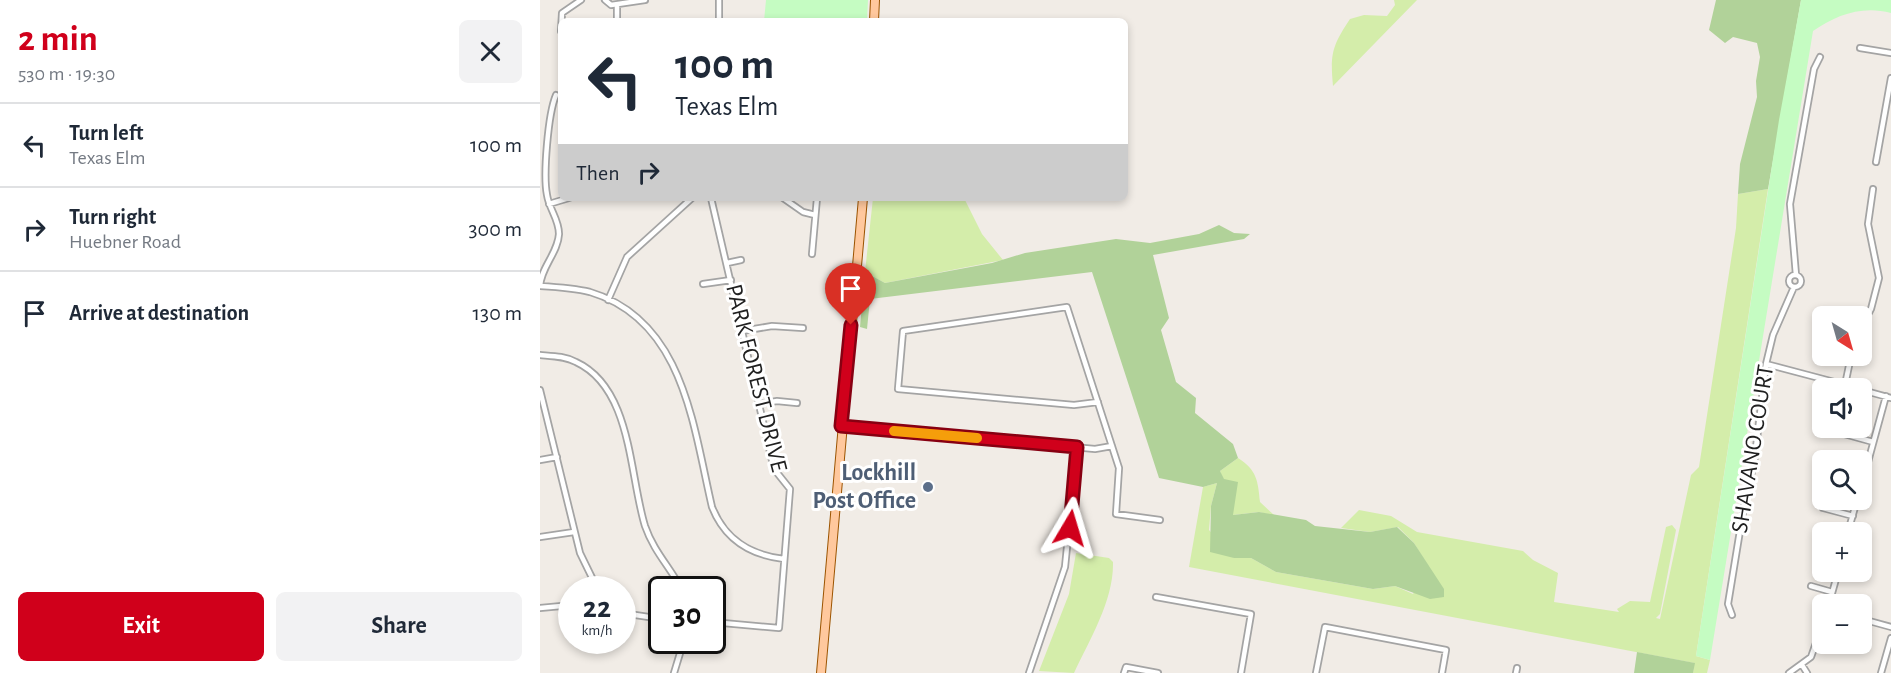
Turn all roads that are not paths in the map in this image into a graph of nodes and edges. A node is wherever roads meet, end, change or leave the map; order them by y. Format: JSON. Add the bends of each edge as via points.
{"nodes":[{"id":1,"x":581,"y":0,"type":"edge"},
{"id":2,"x":605,"y":0,"type":"edge"},
{"id":3,"x":645,"y":0,"type":"edge"},
{"id":4,"x":719,"y":0,"type":"edge"},
{"id":5,"x":875,"y":0,"type":"edge"},
{"id":6,"x":617,"y":4,"type":"junction"},
{"id":7,"x":560,"y":18,"type":"edge"},
{"id":8,"x":616,"y":18,"type":"edge"},
{"id":9,"x":719,"y":18,"type":"edge"},
{"id":10,"x":874,"y":18,"type":"edge"},
{"id":11,"x":1860,"y":48,"type":"dead end"},
{"id":12,"x":1891,"y":53,"type":"edge"},
{"id":13,"x":1820,"y":57,"type":"dead end"},
{"id":14,"x":1891,"y":78,"type":"edge"},
{"id":15,"x":556,"y":95,"type":"dead end"},
{"id":16,"x":1876,"y":162,"type":"dead end"},
{"id":17,"x":1873,"y":189,"type":"dead end"},
{"id":18,"x":559,"y":201,"type":"edge"},
{"id":19,"x":689,"y":201,"type":"edge"},
{"id":20,"x":712,"y":201,"type":"edge"},
{"id":21,"x":787,"y":201,"type":"edge"},
{"id":22,"x":817,"y":201,"type":"edge"},
{"id":23,"x":863,"y":201,"type":"edge"},
{"id":24,"x":549,"y":204,"type":"junction"},
{"id":25,"x":815,"y":215,"type":"junction"},
{"id":26,"x":812,"y":254,"type":"dead end"},
{"id":27,"x":741,"y":260,"type":"dead end"},
{"id":28,"x":727,"y":263,"type":"junction"},
{"id":29,"x":1796,"y":275,"type":"junction"},
{"id":30,"x":731,"y":280,"type":"junction"},
{"id":31,"x":704,"y":284,"type":"dead end"},
{"id":32,"x":540,"y":286,"type":"edge"},
{"id":33,"x":1794,"y":287,"type":"junction"},
{"id":34,"x":608,"y":300,"type":"junction"},
{"id":35,"x":1872,"y":306,"type":"edge"},
{"id":36,"x":803,"y":328,"type":"dead end"},
{"id":37,"x":742,"y":331,"type":"junction"},
{"id":38,"x":540,"y":355,"type":"edge"},
{"id":39,"x":1766,"y":364,"type":"junction"},
{"id":40,"x":1816,"y":378,"type":"edge"},
{"id":41,"x":540,"y":390,"type":"edge"},
{"id":42,"x":1872,"y":393,"type":"edge"},
{"id":43,"x":1888,"y":397,"type":"edge"},
{"id":44,"x":1098,"y":402,"type":"junction"},
{"id":45,"x":797,"y":403,"type":"dead end"},
{"id":46,"x":759,"y":404,"type":"junction"},
{"id":47,"x":841,"y":426,"type":"junction"},
{"id":48,"x":1859,"y":438,"type":"edge"},
{"id":49,"x":1873,"y":442,"type":"junction"},
{"id":50,"x":1112,"y":446,"type":"junction"},
{"id":51,"x":1077,"y":447,"type":"junction"},
{"id":52,"x":1871,"y":450,"type":"edge"},
{"id":53,"x":557,"y":457,"type":"junction"},
{"id":54,"x":540,"y":460,"type":"edge"},
{"id":55,"x":1830,"y":510,"type":"edge"},
{"id":56,"x":1854,"y":510,"type":"edge"},
{"id":57,"x":1853,"y":516,"type":"junction"},
{"id":58,"x":1160,"y":520,"type":"dead end"},
{"id":59,"x":1851,"y":522,"type":"edge"},
{"id":60,"x":574,"y":532,"type":"junction"},
{"id":61,"x":540,"y":537,"type":"edge"},
{"id":62,"x":784,"y":559,"type":"junction"},
{"id":63,"x":590,"y":576,"type":"edge"},
{"id":64,"x":673,"y":576,"type":"edge"},
{"id":65,"x":1835,"y":582,"type":"edge"},
{"id":66,"x":1811,"y":586,"type":"dead end"},
{"id":67,"x":1832,"y":592,"type":"joint"},
{"id":68,"x":1156,"y":597,"type":"dead end"},
{"id":69,"x":558,"y":606,"type":"edge"},
{"id":70,"x":540,"y":608,"type":"edge"},
{"id":71,"x":1732,"y":615,"type":"dead end"},
{"id":72,"x":1872,"y":622,"type":"edge"},
{"id":73,"x":726,"y":623,"type":"edge"},
{"id":74,"x":1891,"y":627,"type":"edge"},
{"id":75,"x":1891,"y":638,"type":"edge"},
{"id":76,"x":680,"y":654,"type":"edge"},
{"id":77,"x":1812,"y":654,"type":"edge"},
{"id":78,"x":1792,"y":661,"type":"dead end"},
{"id":79,"x":1799,"y":667,"type":"junction"},
{"id":80,"x":1125,"y":670,"type":"edge"},
{"id":81,"x":674,"y":673,"type":"edge"},
{"id":82,"x":820,"y":673,"type":"edge"},
{"id":83,"x":1029,"y":673,"type":"edge"},
{"id":84,"x":1158,"y":673,"type":"edge"},
{"id":85,"x":1241,"y":673,"type":"edge"},
{"id":86,"x":1316,"y":673,"type":"edge"},
{"id":87,"x":1442,"y":673,"type":"edge"},
{"id":88,"x":1789,"y":673,"type":"edge"},
{"id":89,"x":1807,"y":673,"type":"edge"},
{"id":90,"x":1881,"y":673,"type":"edge"}],
"edges":[{"from":1,"to":7,"type":"street"},
{"from":2,"to":6,"type":"street"},
{"from":3,"to":6,"type":"street"},
{"from":4,"to":9,"type":"street"},
{"from":5,"to":10,"type":"main road"},
{"from":6,"to":8,"type":"street"},
{"from":11,"to":12,"type":"street"},
{"from":13,"to":29,"type":"street","name":"SHAVANO COURT","via":[[1814,69],[1790,204]]},
{"from":14,"to":16,"type":"street"},
{"from":15,"to":24,"type":"street","via":[[551,109],[547,165]]},
{"from":17,"to":35,"type":"street","via":[[1868,224],[1879,278]]},
{"from":18,"to":24,"type":"street"},
{"from":19,"to":34,"type":"street","via":[[627,256]]},
{"from":20,"to":28,"type":"street","name":"PARK FOREST DRIVE"},
{"from":21,"to":25,"type":"street"},
{"from":22,"to":25,"type":"street"},
{"from":23,"to":47,"type":"main road"},
{"from":24,"to":32,"type":"street","via":[[557,219],[558,241]]},
{"from":25,"to":26,"type":"street"},
{"from":27,"to":28,"type":"street","name":"PARK FOREST DRIVE"},
{"from":28,"to":30,"type":"street","name":"PARK FOREST DRIVE"},
{"from":29,"to":33,"type":"street","name":"SHAVANO COURT","via":[[1789,280]]},
{"from":29,"to":33,"type":"street","name":"SHAVANO COURT","via":[[1802,281]]},
{"from":30,"to":31,"type":"street"},
{"from":30,"to":37,"type":"street","name":"PARK FOREST DRIVE"},
{"from":32,"to":34,"type":"street","via":[[589,292]]},
{"from":33,"to":39,"type":"street","name":"SHAVANO COURT","via":[[1773,335]]},
{"from":34,"to":62,"type":"street","via":[[646,326],[677,370],[712,507],[723,528],[753,552]]},
{"from":36,"to":37,"type":"street","via":[[772,326]]},
{"from":37,"to":46,"type":"street","name":"PARK FOREST DRIVE"},
{"from":38,"to":64,"type":"street","via":[[576,362],[607,387],[619,413],[645,525]]},
{"from":39,"to":40,"type":"street"},
{"from":39,"to":71,"type":"street","name":"SHAVANO COURT","via":[[1754,464],[1728,604]]},
{"from":41,"to":53,"type":"street"},
{"from":42,"to":43,"type":"street"},
{"from":43,"to":49,"type":"street"},
{"from":44,"to":44,"type":"street","via":[[1067,307],[903,331],[898,389],[1074,405]]},
{"from":44,"to":50,"type":"street"},
{"from":45,"to":46,"type":"street"},
{"from":46,"to":62,"type":"street","name":"PARK FOREST DRIVE","via":[[774,469],[790,489]]},
{"from":47,"to":51,"type":"street"},
{"from":47,"to":82,"type":"main road"},
{"from":48,"to":49,"type":"street"},
{"from":49,"to":52,"type":"street"},
{"from":50,"to":51,"type":"street"},
{"from":50,"to":58,"type":"street","via":[[1119,475],[1116,514]]},
{"from":51,"to":83,"type":"street","via":[[1065,567]]},
{"from":53,"to":54,"type":"street"},
{"from":53,"to":60,"type":"street"},
{"from":55,"to":57,"type":"street"},
{"from":56,"to":57,"type":"street"},
{"from":57,"to":59,"type":"street"},
{"from":60,"to":61,"type":"street"},
{"from":60,"to":63,"type":"street"},
{"from":62,"to":73,"type":"street","via":[[779,628]]},
{"from":65,"to":67,"type":"street"},
{"from":66,"to":67,"type":"street"},
{"from":68,"to":85,"type":"street","via":[[1251,614]]},
{"from":69,"to":70,"type":"street"},
{"from":72,"to":74,"type":"street"},
{"from":75,"to":90,"type":"street"},
{"from":76,"to":81,"type":"street"},
{"from":77,"to":79,"type":"street"},
{"from":78,"to":79,"type":"street"},
{"from":79,"to":88,"type":"street"},
{"from":79,"to":89,"type":"street"},
{"from":80,"to":84,"type":"street"},
{"from":86,"to":87,"type":"street","via":[[1325,627],[1446,650]]}]}
